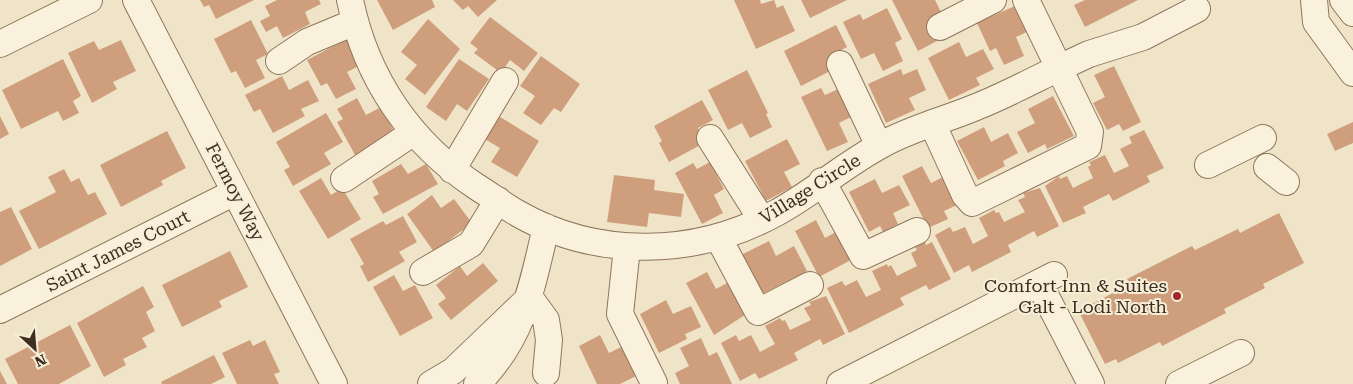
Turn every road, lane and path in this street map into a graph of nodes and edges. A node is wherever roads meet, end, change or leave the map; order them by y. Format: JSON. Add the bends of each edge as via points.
{"nodes":[{"id":1,"x":89,"y":0,"type":"edge"},
{"id":2,"x":136,"y":0,"type":"edge"},
{"id":3,"x":993,"y":0,"type":"edge"},
{"id":4,"x":1026,"y":0,"type":"edge"},
{"id":5,"x":1314,"y":0,"type":"edge"},
{"id":6,"x":1343,"y":0,"type":"edge"},
{"id":7,"x":1197,"y":10,"type":"dead end"},
{"id":8,"x":352,"y":11,"type":"edge"},
{"id":9,"x":1353,"y":12,"type":"edge"},
{"id":10,"x":940,"y":27,"type":"dead end"},
{"id":11,"x":0,"y":44,"type":"edge"},
{"id":12,"x":278,"y":61,"type":"dead end"},
{"id":13,"x":840,"y":64,"type":"dead end"},
{"id":14,"x":1059,"y":68,"type":"junction"},
{"id":15,"x":1353,"y":73,"type":"edge"},
{"id":16,"x":506,"y":81,"type":"dead end"},
{"id":17,"x":932,"y":123,"type":"junction"},
{"id":18,"x":414,"y":132,"type":"junction"},
{"id":19,"x":710,"y":138,"type":"dead end"},
{"id":20,"x":1263,"y":138,"type":"dead end"},
{"id":21,"x":879,"y":146,"type":"junction"},
{"id":22,"x":1208,"y":166,"type":"dead end"},
{"id":23,"x":452,"y":170,"type":"junction"},
{"id":24,"x":344,"y":179,"type":"dead end"},
{"id":25,"x":822,"y":181,"type":"junction"},
{"id":26,"x":235,"y":192,"type":"junction"},
{"id":27,"x":498,"y":200,"type":"junction"},
{"id":28,"x":762,"y":220,"type":"junction"},
{"id":29,"x":546,"y":227,"type":"junction"},
{"id":30,"x":917,"y":231,"type":"dead end"},
{"id":31,"x":718,"y":237,"type":"junction"},
{"id":32,"x":627,"y":247,"type":"junction"},
{"id":33,"x":423,"y":272,"type":"dead end"},
{"id":34,"x":810,"y":285,"type":"dead end"},
{"id":35,"x":530,"y":298,"type":"junction"},
{"id":36,"x":0,"y":310,"type":"edge"},
{"id":37,"x":490,"y":352,"type":"junction"},
{"id":38,"x":1241,"y":353,"type":"dead end"},
{"id":39,"x":546,"y":373,"type":"dead end"},
{"id":40,"x":1196,"y":381,"type":"edge"},
{"id":41,"x":847,"y":382,"type":"edge"},
{"id":42,"x":654,"y":383,"type":"edge"},
{"id":43,"x":334,"y":384,"type":"edge"},
{"id":44,"x":431,"y":384,"type":"edge"},
{"id":45,"x":477,"y":384,"type":"edge"},
{"id":46,"x":1091,"y":384,"type":"edge"}],
"edges":[{"from":1,"to":11,"type":"street"},
{"from":2,"to":26,"type":"street","name":"Fermoy Way"},
{"from":3,"to":10,"type":"street"},
{"from":4,"to":14,"type":"street"},
{"from":5,"to":15,"type":"street","via":[[1316,22]]},
{"from":6,"to":9,"type":"street"},
{"from":7,"to":14,"type":"street","name":"Village Circle","via":[[1143,37],[1089,54]]},
{"from":8,"to":12,"type":"street"},
{"from":8,"to":18,"type":"street","name":"Village Circle","via":[[382,87]]},
{"from":13,"to":21,"type":"street"},
{"from":14,"to":17,"type":"street","name":"Village Circle","via":[[977,107]]},
{"from":14,"to":17,"type":"street","via":[[1090,132],[1088,146],[972,203],[965,195]]},
{"from":16,"to":23,"type":"street"},
{"from":17,"to":21,"type":"street","name":"Village Circle"},
{"from":18,"to":23,"type":"street","name":"Village Circle","via":[[424,146]]},
{"from":18,"to":24,"type":"street"},
{"from":19,"to":28,"type":"street"},
{"from":20,"to":22,"type":"street"},
{"from":21,"to":25,"type":"street","name":"Village Circle"},
{"from":23,"to":27,"type":"street","name":"Village Circle"},
{"from":25,"to":28,"type":"street","name":"Village Circle"},
{"from":25,"to":30,"type":"street","via":[[863,256]]},
{"from":26,"to":36,"type":"street","name":"Saint James Court"},
{"from":26,"to":43,"type":"street","name":"Fermoy Way"},
{"from":27,"to":29,"type":"street","name":"Village Circle"},
{"from":27,"to":33,"type":"street","via":[[471,244]]},
{"from":28,"to":31,"type":"street","name":"Village Circle"},
{"from":29,"to":32,"type":"street","name":"Village Circle","via":[[598,243]]},
{"from":29,"to":35,"type":"street"},
{"from":31,"to":32,"type":"street","name":"Village Circle","via":[[688,244]]},
{"from":31,"to":34,"type":"street","via":[[758,312]]},
{"from":32,"to":42,"type":"street","via":[[620,314]]},
{"from":35,"to":37,"type":"street"},
{"from":35,"to":39,"type":"street","via":[[546,320],[549,340]]},
{"from":37,"to":44,"type":"street"},
{"from":37,"to":45,"type":"street"},
{"from":38,"to":40,"type":"street"},
{"from":41,"to":46,"type":"street","via":[[989,316],[1047,279]]}]}
